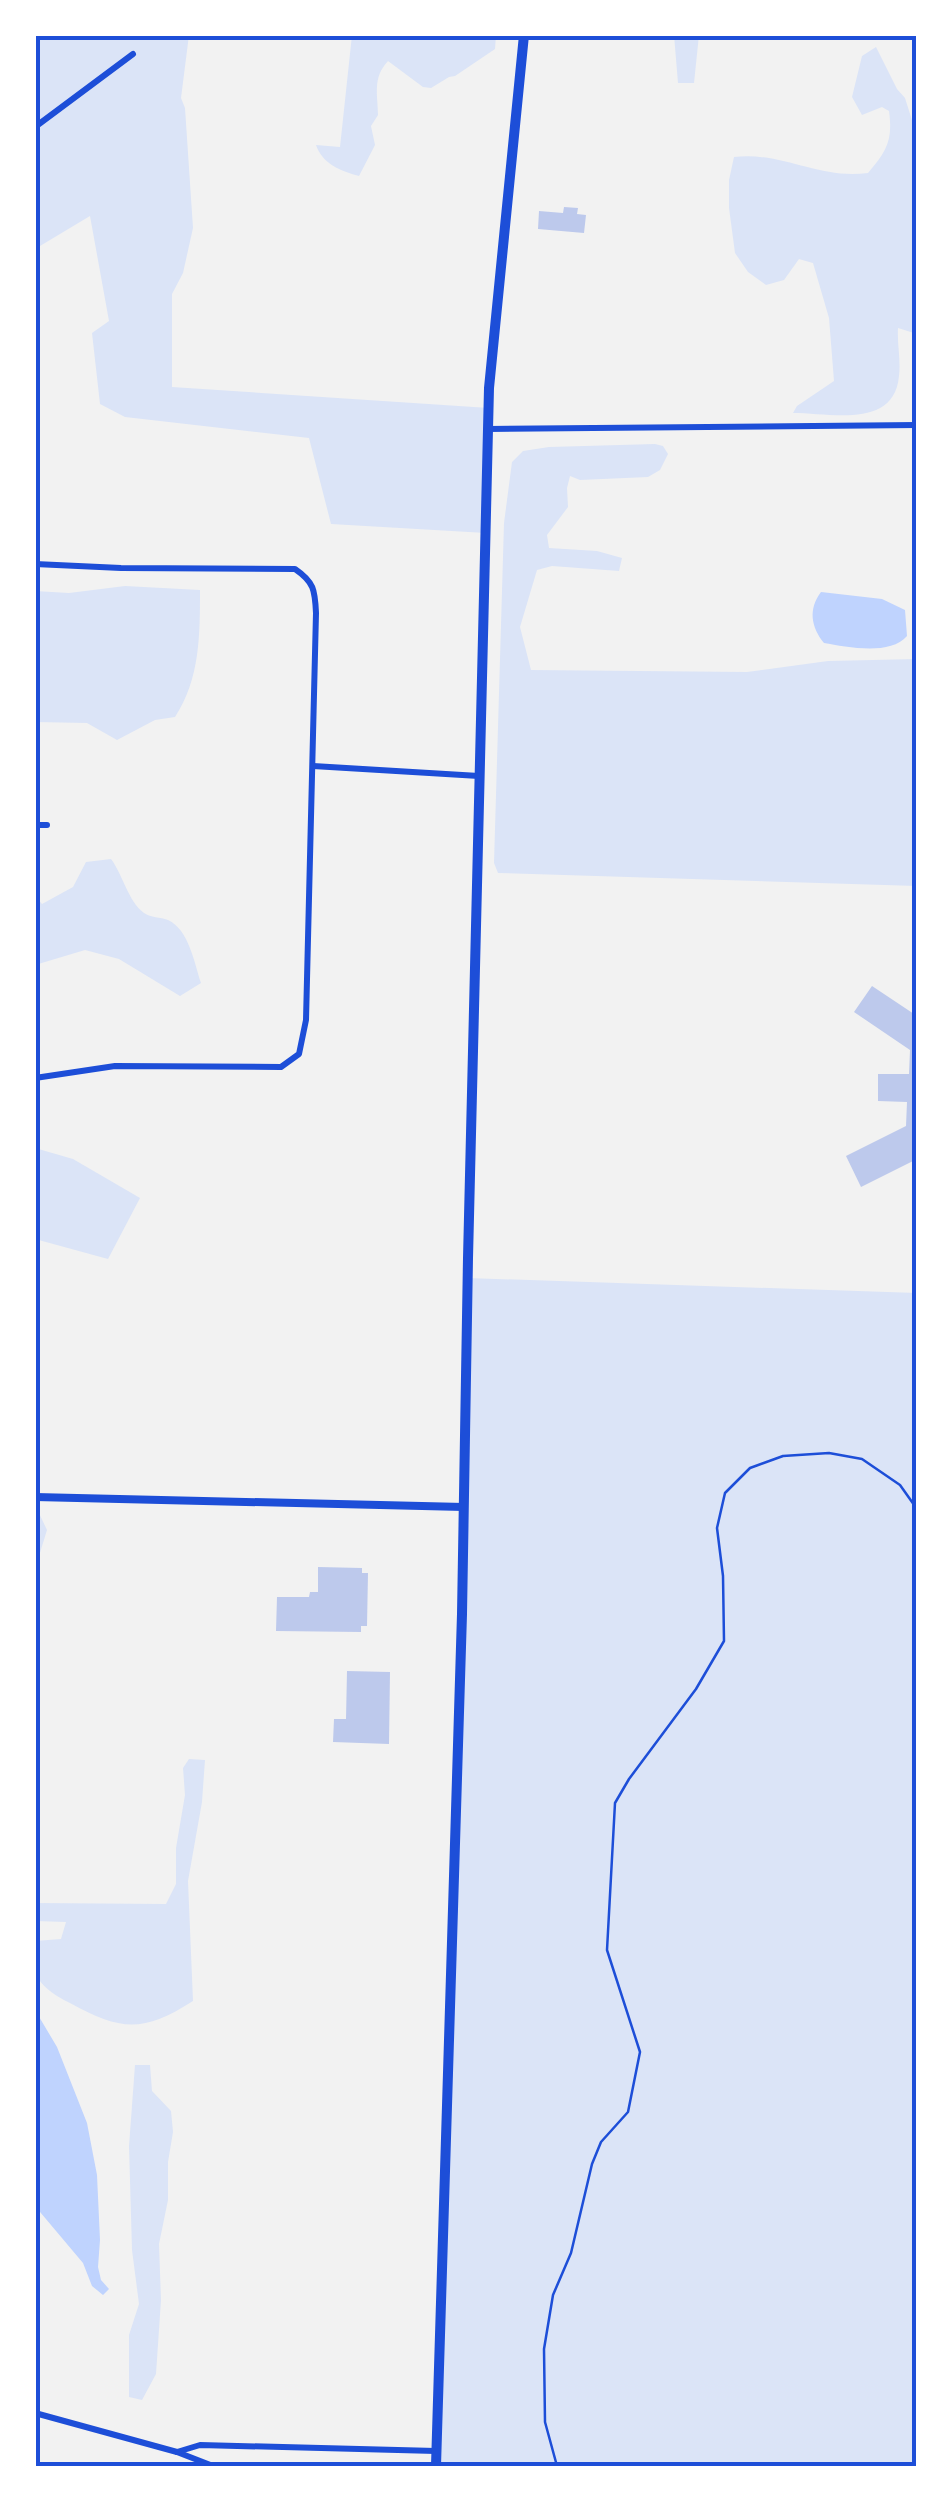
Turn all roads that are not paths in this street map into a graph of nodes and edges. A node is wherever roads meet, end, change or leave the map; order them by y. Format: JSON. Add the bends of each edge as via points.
{"nodes":[{"id":1,"x":524,"y":35,"type":"edge"},
{"id":2,"x":133,"y":54,"type":"dead end"},
{"id":3,"x":35,"y":127,"type":"edge"},
{"id":4,"x":917,"y":425,"type":"edge"},
{"id":5,"x":488,"y":429,"type":"junction"},
{"id":6,"x":35,"y":564,"type":"edge"},
{"id":7,"x":314,"y":766,"type":"junction"},
{"id":8,"x":480,"y":776,"type":"junction"},
{"id":9,"x":35,"y":824,"type":"edge"},
{"id":10,"x":47,"y":824,"type":"dead end"},
{"id":11,"x":35,"y":1078,"type":"edge"},
{"id":12,"x":35,"y":1497,"type":"edge"},
{"id":13,"x":464,"y":1507,"type":"junction"},
{"id":14,"x":35,"y":2413,"type":"edge"},
{"id":15,"x":436,"y":2451,"type":"junction"},
{"id":16,"x":176,"y":2452,"type":"junction"},
{"id":17,"x":214,"y":2466,"type":"edge"},
{"id":18,"x":436,"y":2466,"type":"edge"}],
"edges":[{"from":1,"to":5,"type":"main road"},
{"from":2,"to":3,"type":"street"},
{"from":4,"to":5,"type":"street"},
{"from":5,"to":8,"type":"main road"},
{"from":6,"to":7,"type":"street","via":[[295,569],[312,580]]},
{"from":7,"to":8,"type":"street"},
{"from":7,"to":11,"type":"street","via":[[299,1054],[281,1067],[114,1066]]},
{"from":8,"to":13,"type":"main road"},
{"from":9,"to":10,"type":"street"},
{"from":12,"to":13,"type":"street"},
{"from":13,"to":15,"type":"main road"},
{"from":14,"to":16,"type":"street"},
{"from":15,"to":16,"type":"street","via":[[200,2445]]},
{"from":15,"to":18,"type":"main road"},
{"from":16,"to":17,"type":"street"}]}
